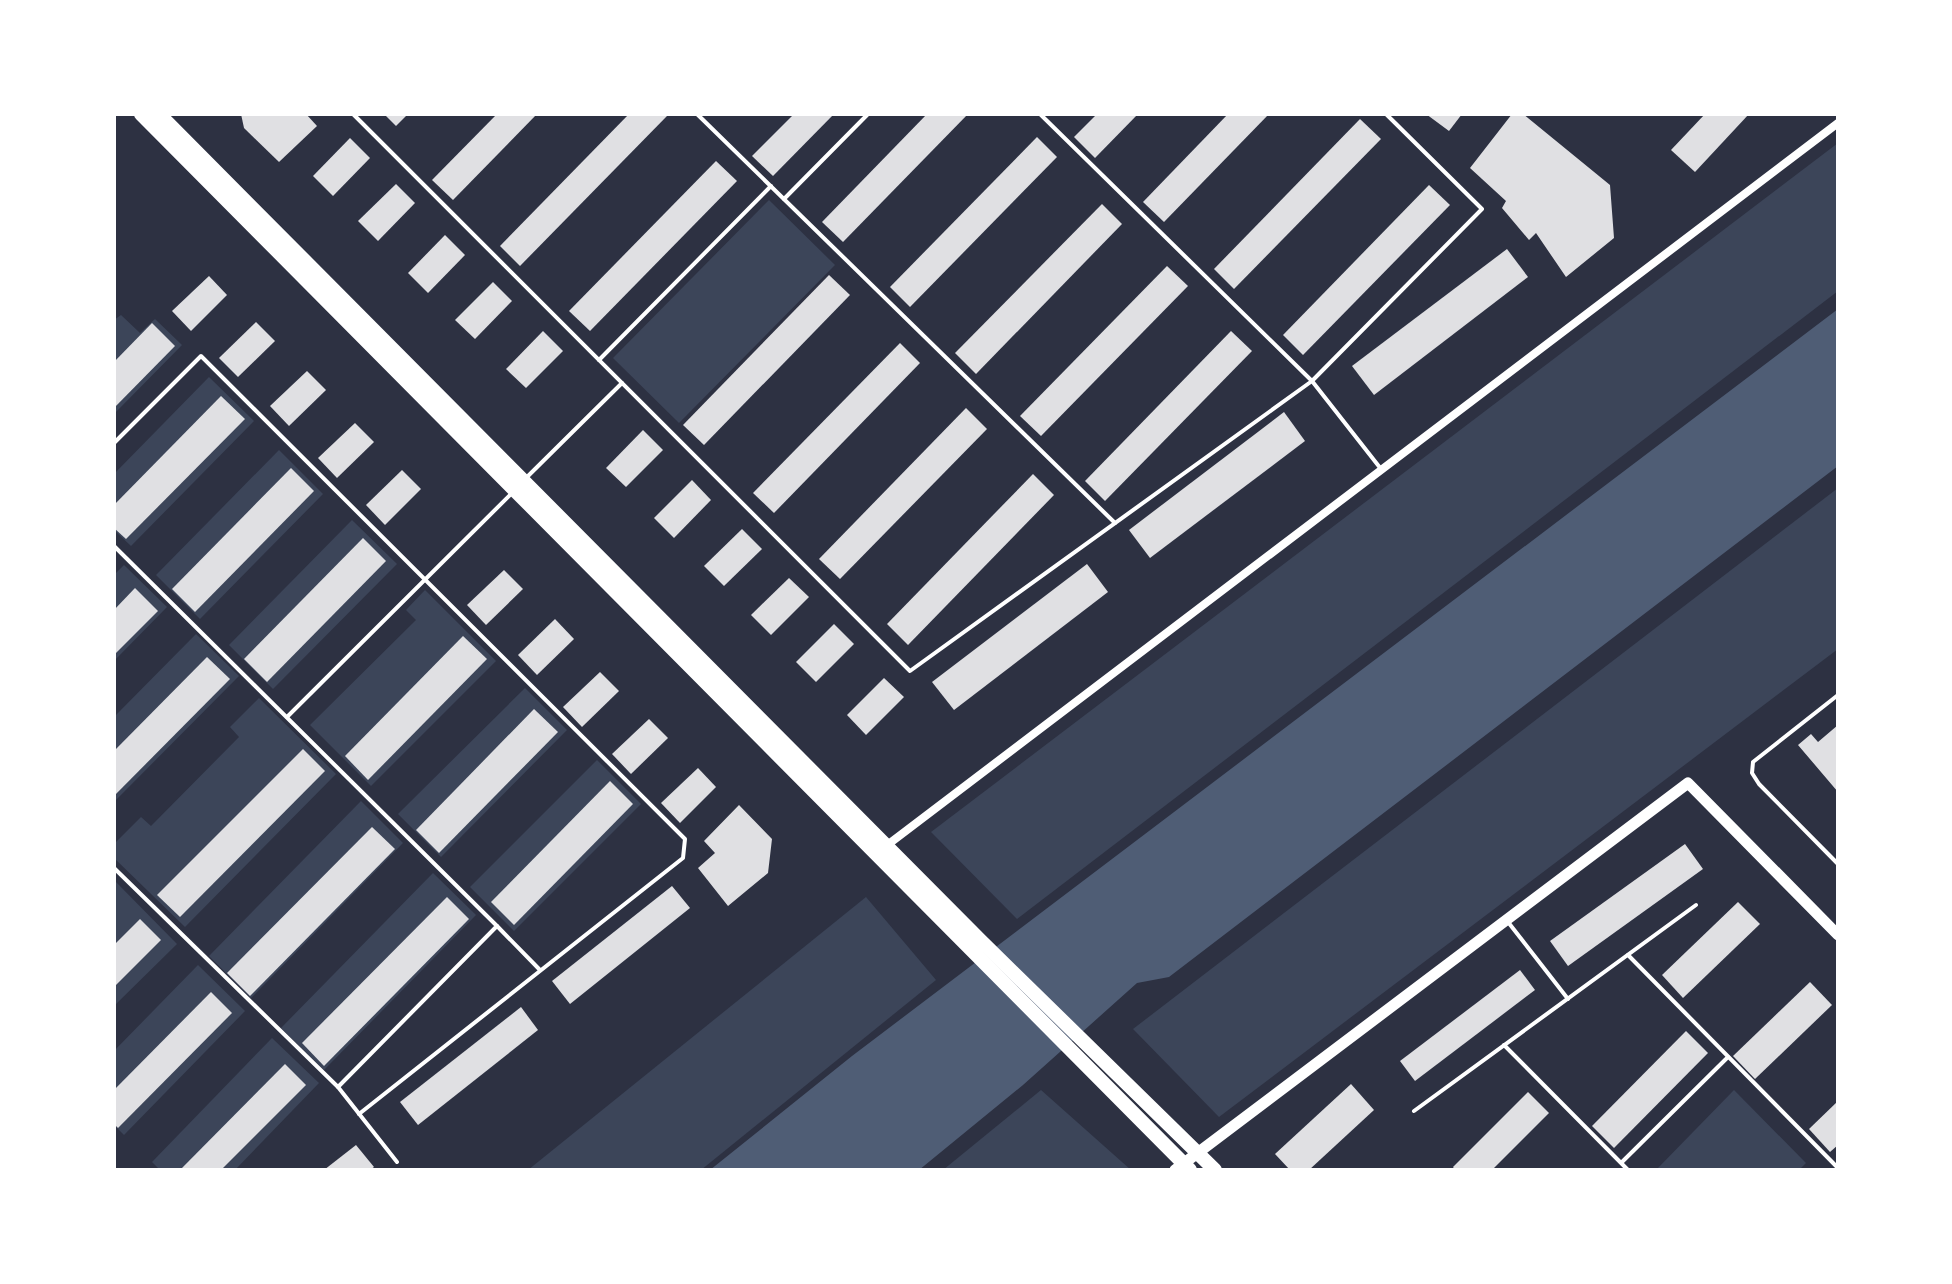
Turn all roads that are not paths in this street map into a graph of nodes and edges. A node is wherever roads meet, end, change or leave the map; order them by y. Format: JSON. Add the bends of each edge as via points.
{"nodes":[{"id":1,"x":141,"y":114,"type":"edge"},
{"id":2,"x":159,"y":114,"type":"edge"},
{"id":3,"x":353,"y":114,"type":"edge"},
{"id":4,"x":697,"y":114,"type":"edge"},
{"id":5,"x":868,"y":114,"type":"edge"},
{"id":6,"x":1040,"y":114,"type":"edge"},
{"id":7,"x":1386,"y":114,"type":"edge"},
{"id":8,"x":1838,"y":123,"type":"edge"},
{"id":9,"x":771,"y":186,"type":"junction"},
{"id":10,"x":784,"y":199,"type":"junction"},
{"id":11,"x":599,"y":360,"type":"junction"},
{"id":12,"x":1312,"y":381,"type":"junction"},
{"id":13,"x":622,"y":383,"type":"junction"},
{"id":14,"x":114,"y":443,"type":"edge"},
{"id":15,"x":1381,"y":470,"type":"junction"},
{"id":16,"x":519,"y":485,"type":"junction"},
{"id":17,"x":1115,"y":523,"type":"junction"},
{"id":18,"x":114,"y":546,"type":"edge"},
{"id":19,"x":426,"y":578,"type":"junction"},
{"id":20,"x":1838,"y":695,"type":"edge"},
{"id":21,"x":287,"y":717,"type":"junction"},
{"id":22,"x":886,"y":846,"type":"junction"},
{"id":23,"x":1838,"y":864,"type":"edge"},
{"id":24,"x":114,"y":868,"type":"edge"},
{"id":25,"x":1696,"y":905,"type":"dead end"},
{"id":26,"x":1507,"y":920,"type":"junction"},
{"id":27,"x":497,"y":926,"type":"junction"},
{"id":28,"x":1838,"y":935,"type":"edge"},
{"id":29,"x":977,"y":946,"type":"junction"},
{"id":30,"x":1628,"y":955,"type":"junction"},
{"id":31,"x":541,"y":970,"type":"junction"},
{"id":32,"x":1568,"y":999,"type":"junction"},
{"id":33,"x":1504,"y":1045,"type":"junction"},
{"id":34,"x":1728,"y":1057,"type":"junction"},
{"id":35,"x":338,"y":1087,"type":"junction"},
{"id":36,"x":1414,"y":1111,"type":"dead end"},
{"id":37,"x":359,"y":1114,"type":"junction"},
{"id":38,"x":397,"y":1162,"type":"dead end"},
{"id":39,"x":1188,"y":1162,"type":"edge"},
{"id":40,"x":1621,"y":1162,"type":"junction"},
{"id":41,"x":1836,"y":1168,"type":"edge"},
{"id":42,"x":1215,"y":1170,"type":"edge"},
{"id":43,"x":1628,"y":1170,"type":"edge"}],
"edges":[{"from":1,"to":16,"type":"main road"},
{"from":2,"to":16,"type":"main road"},
{"from":3,"to":11,"type":"lane"},
{"from":4,"to":9,"type":"lane"},
{"from":5,"to":10,"type":"lane"},
{"from":6,"to":12,"type":"lane"},
{"from":7,"to":12,"type":"lane","via":[[1482,209]]},
{"from":8,"to":15,"type":"street"},
{"from":9,"to":10,"type":"lane"},
{"from":9,"to":11,"type":"lane"},
{"from":10,"to":17,"type":"lane"},
{"from":11,"to":13,"type":"lane"},
{"from":12,"to":15,"type":"lane"},
{"from":12,"to":17,"type":"lane"},
{"from":13,"to":16,"type":"lane"},
{"from":13,"to":17,"type":"lane","via":[[910,671]]},
{"from":14,"to":19,"type":"lane","via":[[201,356]]},
{"from":15,"to":22,"type":"street"},
{"from":16,"to":19,"type":"lane"},
{"from":16,"to":22,"type":"main road"},
{"from":16,"to":29,"type":"main road"},
{"from":18,"to":21,"type":"lane"},
{"from":19,"to":21,"type":"lane"},
{"from":19,"to":31,"type":"lane","via":[[685,839],[683,858]]},
{"from":20,"to":23,"type":"lane","via":[[1753,762],[1752,773]]},
{"from":21,"to":27,"type":"lane"},
{"from":22,"to":29,"type":"main road"},
{"from":24,"to":35,"type":"lane"},
{"from":25,"to":30,"type":"lane"},
{"from":26,"to":28,"type":"street","via":[[1688,783]]},
{"from":26,"to":32,"type":"lane"},
{"from":26,"to":39,"type":"street"},
{"from":27,"to":31,"type":"lane"},
{"from":27,"to":35,"type":"lane"},
{"from":29,"to":39,"type":"main road"},
{"from":30,"to":32,"type":"lane"},
{"from":30,"to":34,"type":"lane"},
{"from":31,"to":37,"type":"lane"},
{"from":32,"to":33,"type":"lane"},
{"from":33,"to":36,"type":"lane"},
{"from":33,"to":40,"type":"lane"},
{"from":34,"to":40,"type":"lane"},
{"from":34,"to":41,"type":"lane"},
{"from":35,"to":37,"type":"lane"},
{"from":37,"to":38,"type":"lane"},
{"from":39,"to":42,"type":"main road"},
{"from":40,"to":43,"type":"lane"}]}
